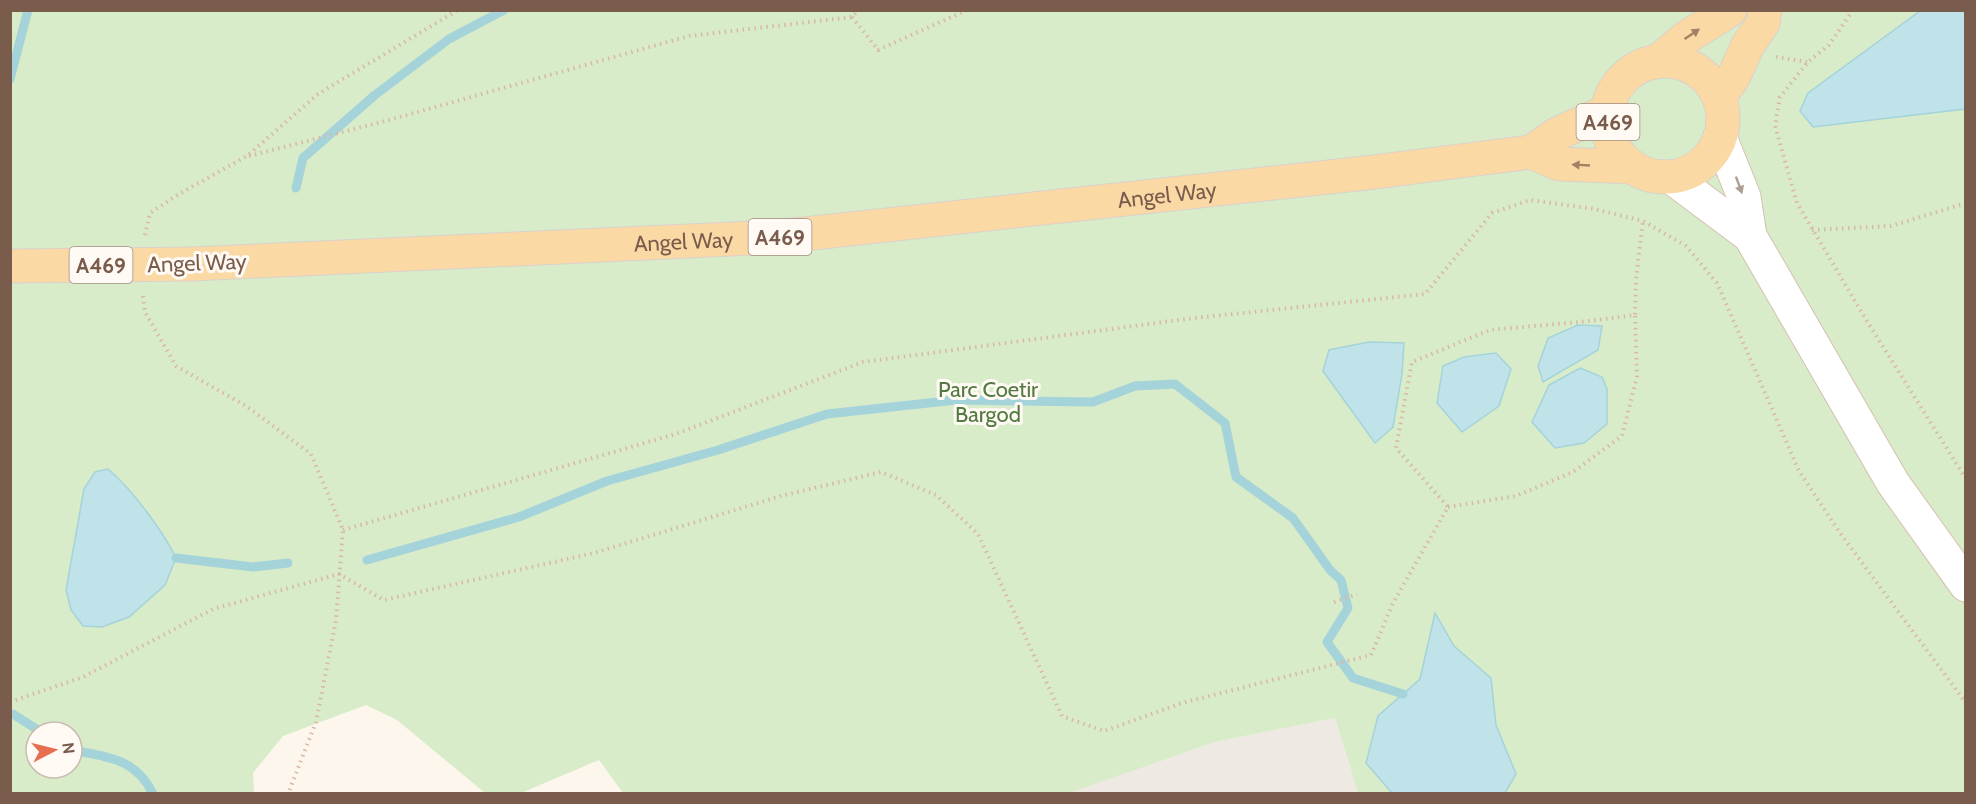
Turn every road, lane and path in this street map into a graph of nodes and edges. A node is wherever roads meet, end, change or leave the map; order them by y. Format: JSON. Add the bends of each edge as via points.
{"nodes":[{"id":1,"x":858,"y":10,"type":"edge"},
{"id":2,"x":967,"y":10,"type":"edge"},
{"id":3,"x":1730,"y":10,"type":"edge"},
{"id":4,"x":1765,"y":10,"type":"edge"},
{"id":5,"x":1853,"y":10,"type":"edge"},
{"id":6,"x":852,"y":17,"type":"junction"},
{"id":7,"x":1773,"y":56,"type":"dead end"},
{"id":8,"x":1657,"y":62,"type":"junction"},
{"id":9,"x":1808,"y":62,"type":"junction"},
{"id":10,"x":1719,"y":97,"type":"junction"},
{"id":11,"x":1608,"y":111,"type":"junction"},
{"id":12,"x":1720,"y":136,"type":"junction"},
{"id":13,"x":1531,"y":152,"type":"junction"},
{"id":14,"x":247,"y":156,"type":"dead end"},
{"id":15,"x":1633,"y":167,"type":"junction"},
{"id":16,"x":1671,"y":177,"type":"junction"},
{"id":17,"x":1965,"y":203,"type":"edge"},
{"id":18,"x":1643,"y":221,"type":"junction"},
{"id":19,"x":1812,"y":230,"type":"junction"},
{"id":20,"x":1750,"y":236,"type":"junction"},
{"id":21,"x":10,"y":266,"type":"edge"},
{"id":22,"x":1635,"y":315,"type":"junction"},
{"id":23,"x":1965,"y":479,"type":"edge"},
{"id":24,"x":1448,"y":507,"type":"junction"},
{"id":25,"x":343,"y":530,"type":"dead end"},
{"id":26,"x":1965,"y":585,"type":"edge"},
{"id":27,"x":1357,"y":594,"type":"dead end"},
{"id":28,"x":1334,"y":602,"type":"dead end"},
{"id":29,"x":336,"y":620,"type":"dead end"},
{"id":30,"x":10,"y":702,"type":"edge"},
{"id":31,"x":1965,"y":703,"type":"edge"},
{"id":32,"x":288,"y":794,"type":"edge"}],
"edges":[{"from":1,"to":6,"type":"path"},
{"from":2,"to":6,"type":"path","via":[[878,50]]},
{"from":8,"to":3,"type":"main road","number":"A469","one_way":true},
{"from":4,"to":10,"type":"main road","via":[[1763,23]]},
{"from":5,"to":9,"type":"path","via":[[1829,45]]},
{"from":6,"to":14,"type":"path","via":[[689,36]]},
{"from":7,"to":9,"type":"path"},
{"from":8,"to":10,"type":"main road","via":[[1676,62],[1694,69]]},
{"from":8,"to":11,"type":"main road","number":"A469","via":[[1639,67],[1624,78],[1613,93]]},
{"from":9,"to":19,"type":"path","via":[[1780,97],[1775,126],[1797,203]]},
{"from":10,"to":12,"type":"main road","via":[[1723,117]]},
{"from":11,"to":13,"type":"main road","name":"Angel Way","number":"A469","via":[[1557,134]]},
{"from":11,"to":15,"type":"main road","number":"A469","via":[[1612,143]]},
{"from":12,"to":16,"type":"main road","via":[[1702,164]]},
{"from":12,"to":20,"type":"street","one_way":true,"via":[[1744,197]]},
{"from":15,"to":13,"type":"main road","number":"A469","one_way":true,"via":[[1559,164]]},
{"from":13,"to":21,"type":"main road","name":"Angel Way","number":"A469","bridge":true,"via":[[776,237],[192,264]]},
{"from":15,"to":16,"type":"main road","number":"A469","via":[[1644,174]]},
{"from":16,"to":20,"type":"street"},
{"from":17,"to":19,"type":"path","via":[[1891,226]]},
{"from":18,"to":22,"type":"path"},
{"from":18,"to":25,"type":"path","via":[[1530,200],[1492,213],[1425,294],[1194,318],[863,362],[676,434]]},
{"from":18,"to":31,"type":"path","via":[[1686,246],[1717,283],[1799,471]]},
{"from":19,"to":23,"type":"path"},
{"from":20,"to":26,"type":"street","via":[[1893,483]]},
{"from":22,"to":24,"type":"path","via":[[1637,376],[1622,436],[1573,472],[1516,496]]},
{"from":22,"to":24,"type":"path","via":[[1490,330],[1412,362],[1396,448]]},
{"from":24,"to":30,"type":"path","via":[[1394,603],[1371,655],[1182,703],[1104,731],[1062,716],[978,534],[936,495],[881,472],[781,495],[594,553],[384,600],[339,574],[213,609],[82,677]]},
{"from":27,"to":28,"type":"path"},
{"from":29,"to":32,"type":"path","via":[[316,722]]}]}
